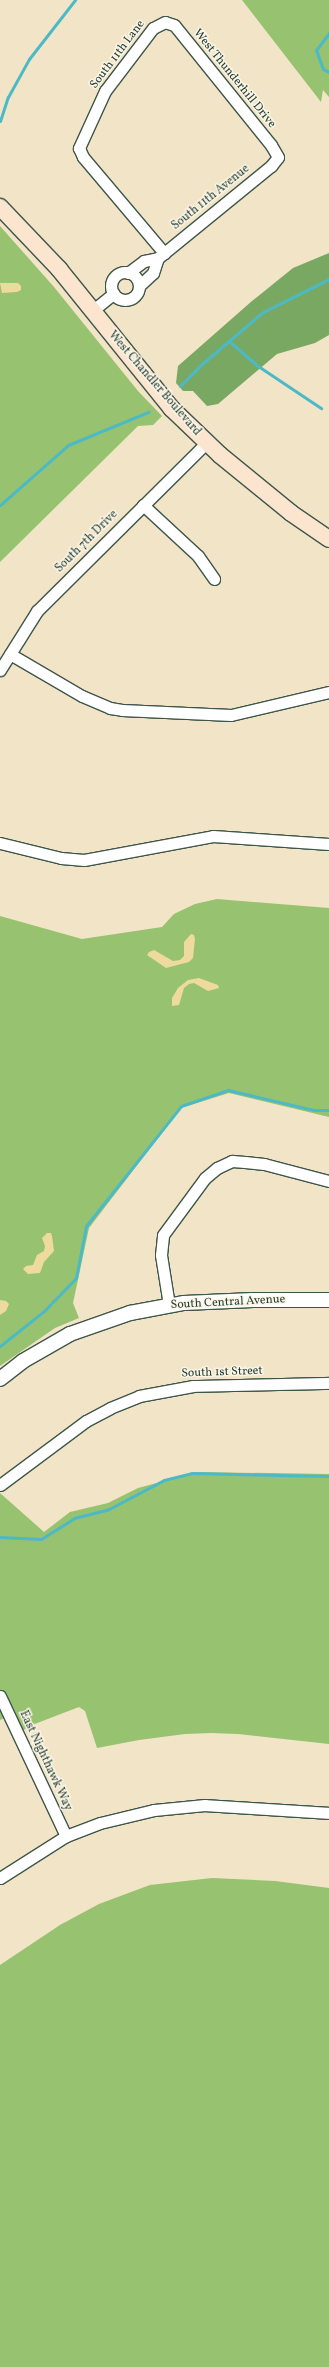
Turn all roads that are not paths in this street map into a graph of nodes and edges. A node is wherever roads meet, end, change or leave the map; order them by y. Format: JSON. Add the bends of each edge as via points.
{"nodes":[{"id":1,"x":165,"y":22,"type":"joint"},
{"id":2,"x":278,"y":157,"type":"joint"},
{"id":3,"x":0,"y":207,"type":"edge"},
{"id":4,"x":161,"y":256,"type":"junction"},
{"id":5,"x":128,"y":273,"type":"junction"},
{"id":6,"x":139,"y":286,"type":"junction"},
{"id":7,"x":114,"y":294,"type":"junction"},
{"id":8,"x":92,"y":311,"type":"junction"},
{"id":9,"x":206,"y":443,"type":"junction"},
{"id":10,"x":143,"y":505,"type":"junction"},
{"id":11,"x":329,"y":539,"type":"edge"},
{"id":12,"x":214,"y":579,"type":"dead end"},
{"id":13,"x":10,"y":654,"type":"junction"},
{"id":14,"x":0,"y":670,"type":"edge"},
{"id":15,"x":329,"y":692,"type":"edge"},
{"id":16,"x":0,"y":843,"type":"edge"},
{"id":17,"x":329,"y":844,"type":"edge"},
{"id":18,"x":329,"y":1181,"type":"edge"},
{"id":19,"x":329,"y":1300,"type":"edge"},
{"id":20,"x":169,"y":1305,"type":"junction"},
{"id":21,"x":0,"y":1379,"type":"edge"},
{"id":22,"x":329,"y":1383,"type":"edge"},
{"id":23,"x":0,"y":1485,"type":"edge"},
{"id":24,"x":0,"y":1696,"type":"edge"},
{"id":25,"x":329,"y":1813,"type":"edge"},
{"id":26,"x":66,"y":1836,"type":"junction"},
{"id":27,"x":0,"y":1878,"type":"edge"}],
"edges":[{"from":1,"to":2,"type":"street","name":"West Thunderhill Drive","via":[[174,25]]},
{"from":1,"to":4,"type":"street","name":"South 11th Lane","via":[[153,28],[105,91],[79,145],[80,153]]},
{"from":2,"to":4,"type":"street","name":"South 11th Avenue","via":[[271,166]]},
{"from":3,"to":8,"type":"main road","name":"West Chandler Boulevard","via":[[59,269]]},
{"from":4,"to":5,"type":"street","name":"South 11th Avenue","via":[[144,261]]},
{"from":4,"to":6,"type":"street","name":"South 11th Avenue","via":[[153,273]]},
{"from":5,"to":6,"type":"street","via":[[137,279]]},
{"from":5,"to":7,"type":"street","name":"South 11th Avenue","via":[[120,273],[114,278]]},
{"from":6,"to":7,"type":"street","name":"South 11th Avenue","via":[[136,294],[129,299],[121,299]]},
{"from":7,"to":8,"type":"street"},
{"from":8,"to":9,"type":"main road","name":"West Chandler Boulevard","via":[[167,402]]},
{"from":9,"to":10,"type":"street","name":"South 7th Drive"},
{"from":9,"to":11,"type":"main road","name":"West Chandler Boulevard","via":[[291,513]]},
{"from":10,"to":12,"type":"street","via":[[198,556]]},
{"from":10,"to":13,"type":"street","name":"South 7th Drive","via":[[37,611]]},
{"from":13,"to":14,"type":"street","name":"South 7th Drive"},
{"from":13,"to":15,"type":"street","via":[[88,699],[122,710],[231,715]]},
{"from":16,"to":17,"type":"street","via":[[61,858],[84,860],[213,836]]},
{"from":18,"to":20,"type":"street","via":[[264,1164],[232,1161],[205,1178],[163,1235],[161,1255]]},
{"from":19,"to":20,"type":"street","name":"South Central Avenue","via":[[253,1300]]},
{"from":20,"to":21,"type":"street","name":"South Central Avenue","via":[[130,1313],[70,1334],[23,1361]]},
{"from":22,"to":23,"type":"street","name":"South 1st Street","via":[[193,1386],[139,1396],[86,1421]]},
{"from":24,"to":26,"type":"street","name":"East Nighthawk Way"},
{"from":25,"to":26,"type":"street","via":[[244,1806],[181,1806],[119,1818]]},
{"from":26,"to":27,"type":"street"}]}
